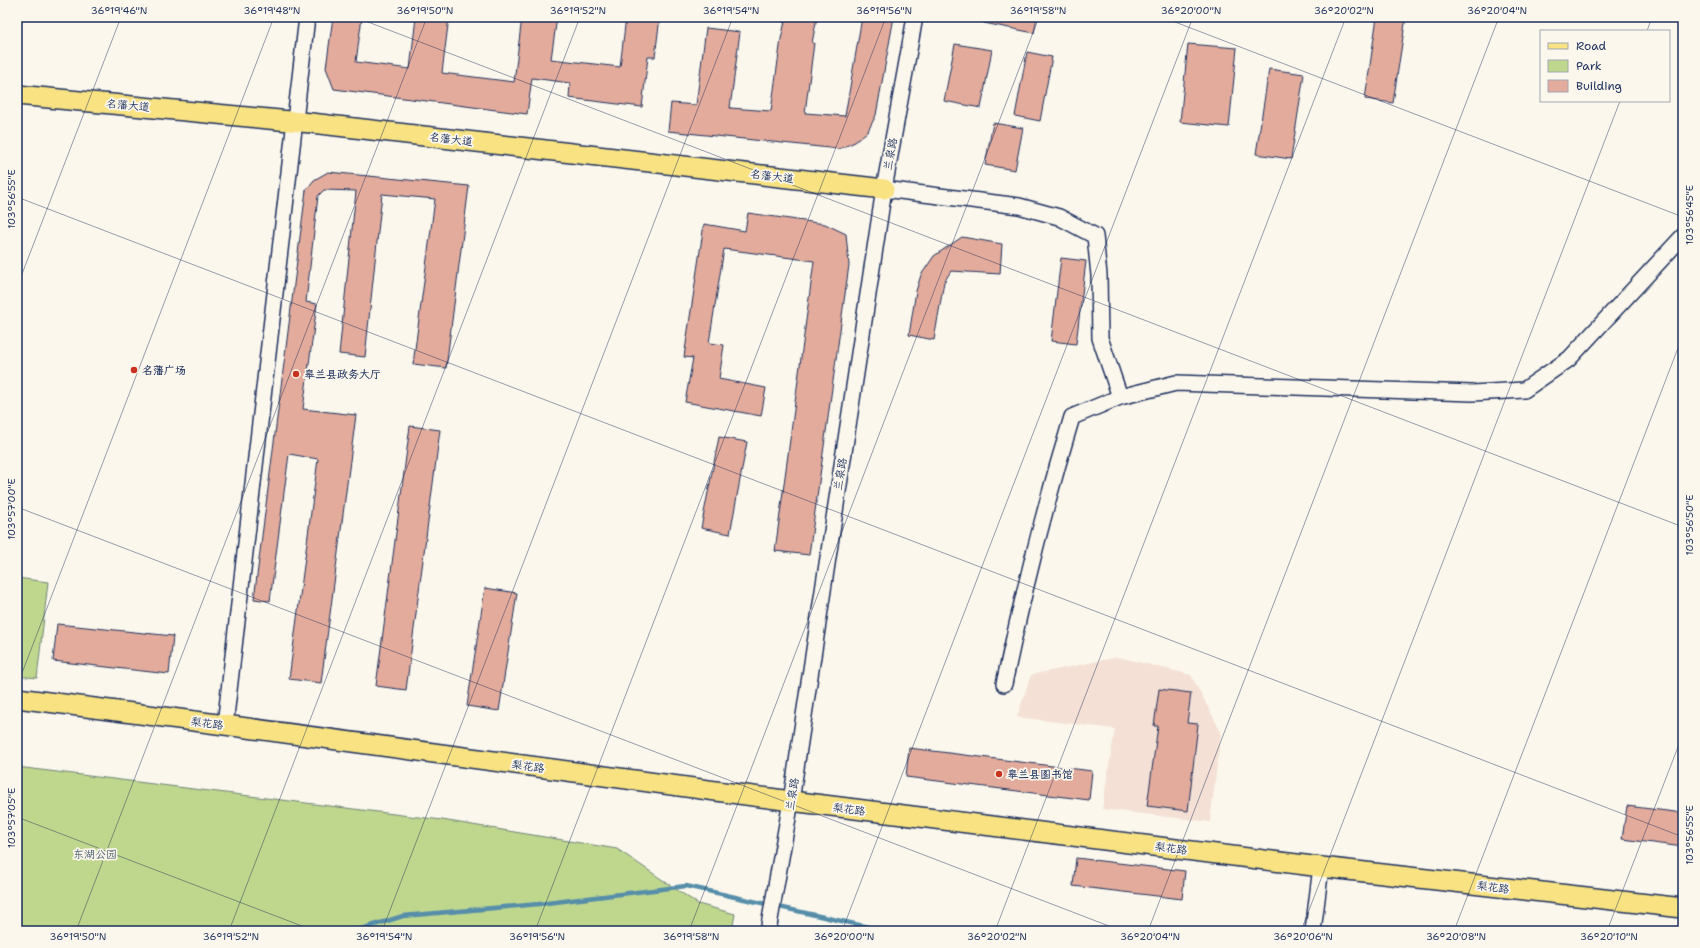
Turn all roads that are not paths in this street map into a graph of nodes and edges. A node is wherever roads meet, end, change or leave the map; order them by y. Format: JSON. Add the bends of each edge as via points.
{"nodes":[{"id":1,"x":307,"y":17,"type":"edge"},
{"id":2,"x":915,"y":17,"type":"edge"},
{"id":3,"x":17,"y":95,"type":"edge"},
{"id":4,"x":294,"y":121,"type":"junction"},
{"id":5,"x":884,"y":189,"type":"junction"},
{"id":6,"x":1683,"y":236,"type":"edge"},
{"id":7,"x":1120,"y":397,"type":"junction"},
{"id":8,"x":1004,"y":684,"type":"dead end"},
{"id":9,"x":17,"y":698,"type":"edge"},
{"id":10,"x":225,"y":725,"type":"junction"},
{"id":11,"x":791,"y":801,"type":"junction"},
{"id":12,"x":1321,"y":867,"type":"junction"},
{"id":13,"x":1683,"y":908,"type":"edge"},
{"id":14,"x":769,"y":925,"type":"edge"},
{"id":15,"x":1313,"y":931,"type":"edge"}],
"edges":[{"from":1,"to":4,"type":"street"},
{"from":2,"to":5,"type":"street","name":"兰泉路"},
{"from":3,"to":4,"type":"main road","name":"名藩大道"},
{"from":4,"to":5,"type":"main road","name":"名藩大道"},
{"from":4,"to":10,"type":"street"},
{"from":5,"to":7,"type":"street","via":[[1020,206],[1059,217],[1095,236],[1099,274],[1100,338]]},
{"from":5,"to":11,"type":"street","name":"兰泉路"},
{"from":6,"to":7,"type":"street","via":[[1569,359],[1524,390],[1472,393],[1176,383]]},
{"from":7,"to":8,"type":"street","via":[[1072,417],[1050,487]]},
{"from":9,"to":10,"type":"main road","name":"梨花路"},
{"from":10,"to":11,"type":"main road","name":"梨花路"},
{"from":11,"to":12,"type":"main road","name":"梨花路"},
{"from":11,"to":14,"type":"street","name":"兰泉路"},
{"from":12,"to":13,"type":"main road","name":"梨花路"},
{"from":12,"to":15,"type":"street"}]}
